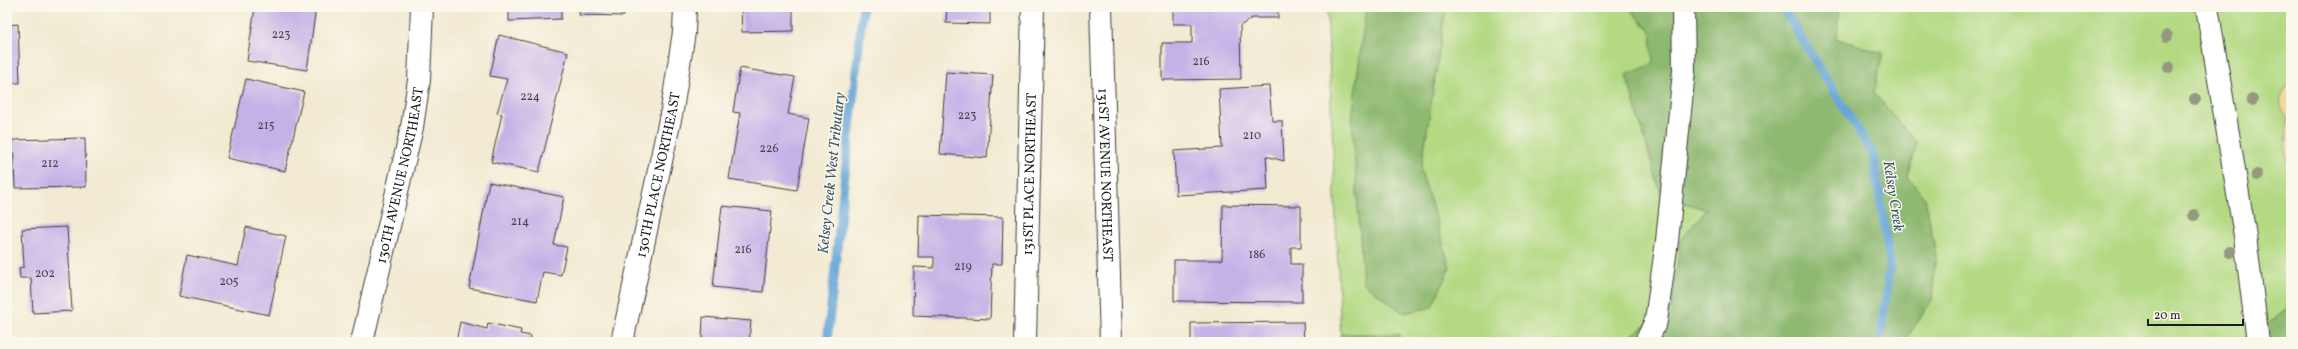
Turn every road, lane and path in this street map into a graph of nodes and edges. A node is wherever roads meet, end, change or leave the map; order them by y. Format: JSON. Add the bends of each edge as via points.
{"nodes":[{"id":1,"x":422,"y":7,"type":"edge"},
{"id":2,"x":685,"y":7,"type":"edge"},
{"id":3,"x":1033,"y":7,"type":"edge"},
{"id":4,"x":1101,"y":7,"type":"edge"},
{"id":5,"x":1683,"y":7,"type":"edge"},
{"id":6,"x":2207,"y":7,"type":"edge"},
{"id":7,"x":362,"y":342,"type":"edge"},
{"id":8,"x":622,"y":342,"type":"edge"},
{"id":9,"x":1025,"y":342,"type":"edge"},
{"id":10,"x":1111,"y":342,"type":"edge"},
{"id":11,"x":1646,"y":342,"type":"edge"},
{"id":12,"x":2258,"y":342,"type":"edge"}],
"edges":[{"from":1,"to":7,"type":"street","name":"130TH AVENUE NORTHEAST","via":[[419,80],[412,126]]},
{"from":2,"to":8,"type":"street","name":"130TH PLACE NORTHEAST","via":[[684,32],[672,110]]},
{"from":3,"to":9,"type":"street","name":"131ST PLACE NORTHEAST"},
{"from":4,"to":10,"type":"street","name":"131ST AVENUE NORTHEAST"},
{"from":5,"to":11,"type":"street","via":[[1684,71],[1667,241],[1656,321]]},
{"from":6,"to":12,"type":"street","via":[[2245,236]]}]}
